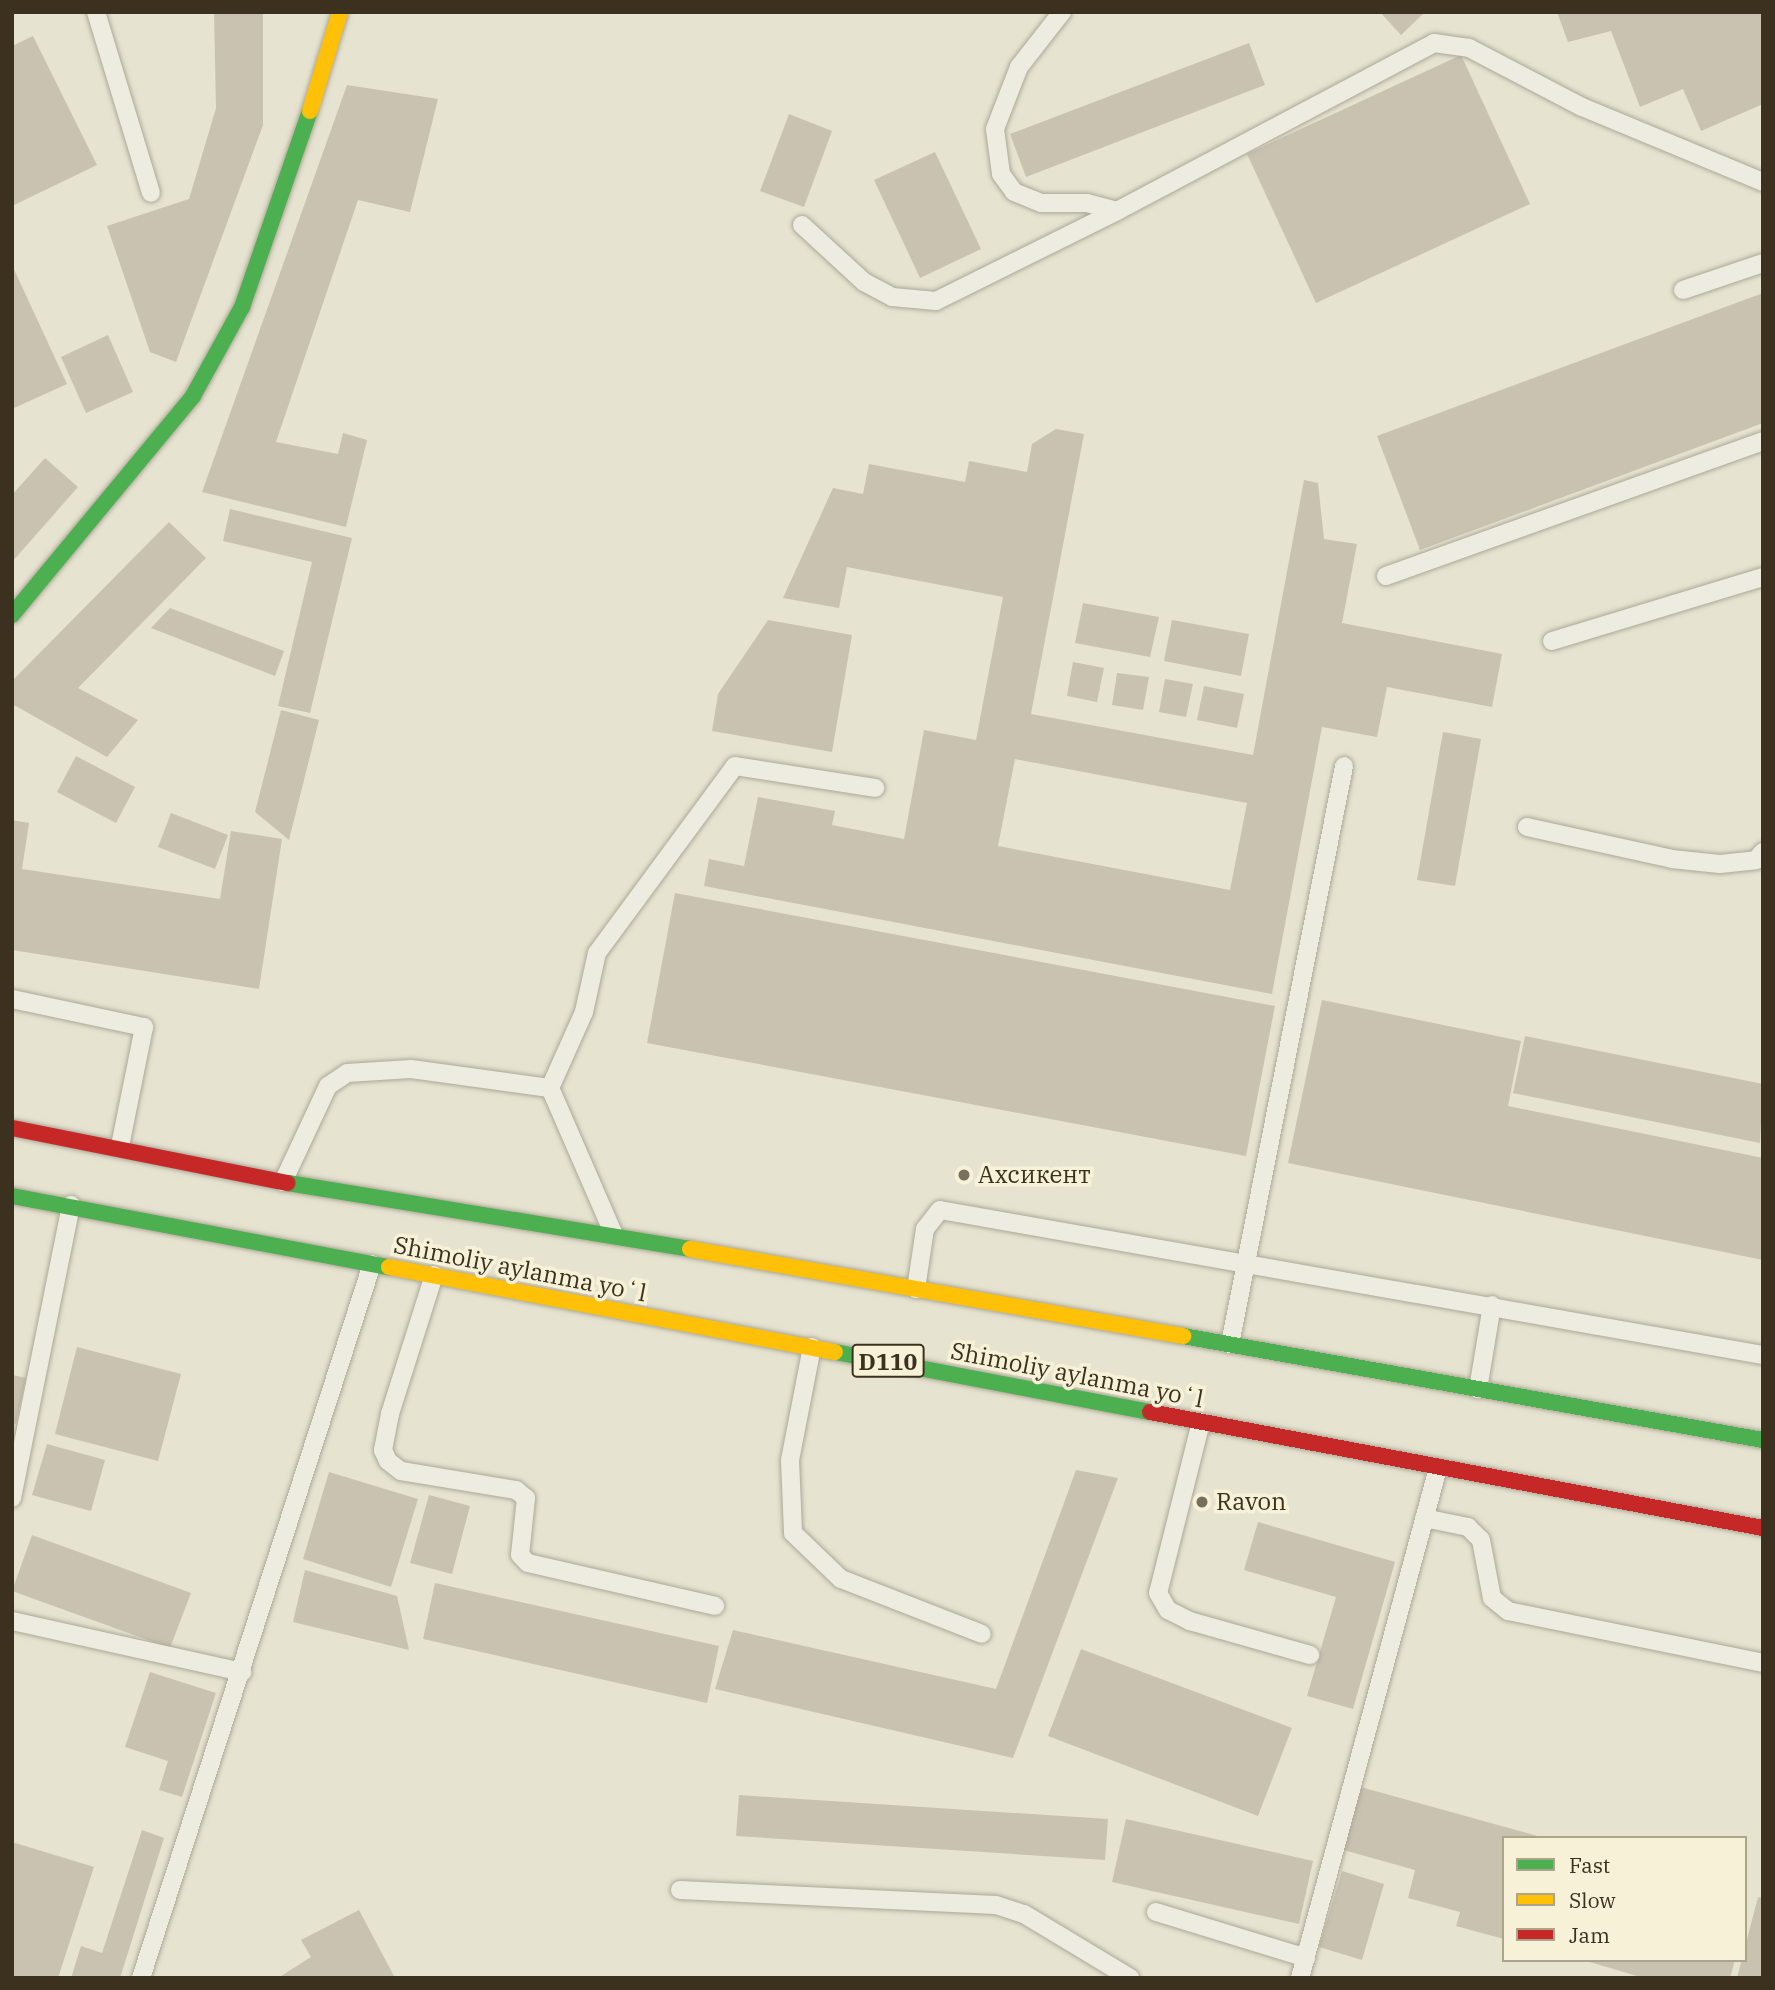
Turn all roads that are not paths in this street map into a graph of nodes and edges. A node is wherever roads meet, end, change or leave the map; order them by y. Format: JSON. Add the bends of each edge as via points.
{"nodes":[{"id":1,"x":96,"y":12,"type":"edge"},
{"id":2,"x":341,"y":12,"type":"edge"},
{"id":3,"x":1062,"y":12,"type":"edge"},
{"id":4,"x":1763,"y":182,"type":"edge"},
{"id":5,"x":151,"y":193,"type":"dead end"},
{"id":6,"x":1117,"y":211,"type":"junction"},
{"id":7,"x":802,"y":225,"type":"dead end"},
{"id":8,"x":1763,"y":263,"type":"edge"},
{"id":9,"x":1683,"y":290,"type":"dead end"},
{"id":10,"x":1763,"y":441,"type":"edge"},
{"id":11,"x":1386,"y":576,"type":"dead end"},
{"id":12,"x":1763,"y":577,"type":"edge"},
{"id":13,"x":12,"y":615,"type":"edge"},
{"id":14,"x":1552,"y":641,"type":"dead end"},
{"id":15,"x":1344,"y":766,"type":"dead end"},
{"id":16,"x":875,"y":788,"type":"dead end"},
{"id":17,"x":1527,"y":828,"type":"dead end"},
{"id":18,"x":1763,"y":852,"type":"edge"},
{"id":19,"x":12,"y":999,"type":"edge"},
{"id":20,"x":550,"y":1088,"type":"junction"},
{"id":21,"x":12,"y":1128,"type":"edge"},
{"id":22,"x":120,"y":1146,"type":"junction"},
{"id":23,"x":284,"y":1182,"type":"junction"},
{"id":24,"x":12,"y":1196,"type":"edge"},
{"id":25,"x":71,"y":1205,"type":"junction"},
{"id":26,"x":614,"y":1234,"type":"junction"},
{"id":27,"x":372,"y":1264,"type":"junction"},
{"id":28,"x":1245,"y":1264,"type":"junction"},
{"id":29,"x":434,"y":1275,"type":"junction"},
{"id":30,"x":916,"y":1289,"type":"junction"},
{"id":31,"x":1492,"y":1305,"type":"junction"},
{"id":32,"x":1230,"y":1344,"type":"junction"},
{"id":33,"x":812,"y":1347,"type":"junction"},
{"id":34,"x":1763,"y":1355,"type":"edge"},
{"id":35,"x":1478,"y":1389,"type":"junction"},
{"id":36,"x":1201,"y":1422,"type":"junction"},
{"id":37,"x":1763,"y":1440,"type":"edge"},
{"id":38,"x":1438,"y":1468,"type":"junction"},
{"id":39,"x":12,"y":1498,"type":"edge"},
{"id":40,"x":1424,"y":1518,"type":"junction"},
{"id":41,"x":1763,"y":1528,"type":"edge"},
{"id":42,"x":715,"y":1606,"type":"dead end"},
{"id":43,"x":12,"y":1621,"type":"edge"},
{"id":44,"x":982,"y":1634,"type":"dead end"},
{"id":45,"x":1310,"y":1655,"type":"dead end"},
{"id":46,"x":1763,"y":1663,"type":"edge"},
{"id":47,"x":243,"y":1672,"type":"junction"},
{"id":48,"x":680,"y":1890,"type":"dead end"},
{"id":49,"x":1156,"y":1912,"type":"dead end"},
{"id":50,"x":1306,"y":1958,"type":"junction"},
{"id":51,"x":141,"y":1978,"type":"edge"},
{"id":52,"x":1130,"y":1978,"type":"edge"},
{"id":53,"x":1300,"y":1978,"type":"edge"}],
"edges":[{"from":1,"to":5,"type":"lane"},
{"from":2,"to":13,"type":"main road","via":[[283,202],[242,307],[199,385]]},
{"from":3,"to":6,"type":"lane","via":[[1019,67],[995,129],[993,153],[1014,191],[1041,203],[1087,202]]},
{"from":4,"to":6,"type":"lane","via":[[1582,107],[1469,48],[1434,43]]},
{"from":6,"to":7,"type":"lane","via":[[936,301],[892,297],[864,282]]},
{"from":8,"to":9,"type":"lane"},
{"from":10,"to":11,"type":"lane"},
{"from":12,"to":14,"type":"lane"},
{"from":15,"to":28,"type":"lane"},
{"from":16,"to":20,"type":"lane","via":[[735,766],[597,953],[584,1012]]},
{"from":17,"to":18,"type":"lane","via":[[1672,859],[1720,864],[1756,860]]},
{"from":19,"to":22,"type":"lane","via":[[144,1027]]},
{"from":20,"to":23,"type":"lane","via":[[411,1069],[347,1073],[328,1086],[317,1105]]},
{"from":20,"to":26,"type":"lane"},
{"from":21,"to":22,"type":"main road","name":"Shimoliy aylanma yoʻl"},
{"from":22,"to":23,"type":"main road","name":"Shimoliy aylanma yoʻl"},
{"from":23,"to":26,"type":"main road","name":"Shimoliy aylanma yoʻl"},
{"from":24,"to":25,"type":"main road","name":"Shimoliy aylanma yoʻl","number":"D110"},
{"from":25,"to":27,"type":"main road","name":"Shimoliy aylanma yoʻl","number":"D110"},
{"from":25,"to":39,"type":"lane"},
{"from":26,"to":30,"type":"main road","name":"Shimoliy aylanma yoʻl"},
{"from":27,"to":29,"type":"main road","name":"Shimoliy aylanma yoʻl","number":"D110"},
{"from":27,"to":47,"type":"lane"},
{"from":28,"to":30,"type":"lane","via":[[940,1210],[926,1228]]},
{"from":28,"to":31,"type":"lane"},
{"from":28,"to":32,"type":"lane"},
{"from":29,"to":33,"type":"main road","name":"Shimoliy aylanma yoʻl","number":"D110"},
{"from":29,"to":42,"type":"lane","via":[[390,1415],[383,1450],[388,1461],[401,1471],[516,1490],[526,1498],[520,1555],[528,1563]]},
{"from":30,"to":32,"type":"main road","name":"Shimoliy aylanma yoʻl"},
{"from":31,"to":34,"type":"lane"},
{"from":31,"to":35,"type":"lane"},
{"from":32,"to":35,"type":"main road","name":"Shimoliy aylanma yoʻl"},
{"from":33,"to":36,"type":"main road","name":"Shimoliy aylanma yoʻl","number":"D110"},
{"from":33,"to":44,"type":"lane","via":[[790,1460],[793,1533],[841,1579]]},
{"from":35,"to":37,"type":"main road","name":"Shimoliy aylanma yoʻl"},
{"from":36,"to":38,"type":"main road","name":"Shimoliy aylanma yoʻl","number":"D110"},
{"from":36,"to":45,"type":"lane","via":[[1158,1593],[1168,1610],[1190,1621]]},
{"from":38,"to":40,"type":"lane"},
{"from":38,"to":41,"type":"main road","name":"Shimoliy aylanma yoʻl","number":"D110"},
{"from":40,"to":46,"type":"lane","via":[[1468,1527],[1481,1540],[1492,1598],[1508,1611]]},
{"from":40,"to":50,"type":"lane"},
{"from":43,"to":47,"type":"lane"},
{"from":47,"to":51,"type":"lane"},
{"from":48,"to":52,"type":"lane","via":[[996,1905],[1024,1914]]},
{"from":49,"to":50,"type":"lane"},
{"from":50,"to":53,"type":"lane"}]}
